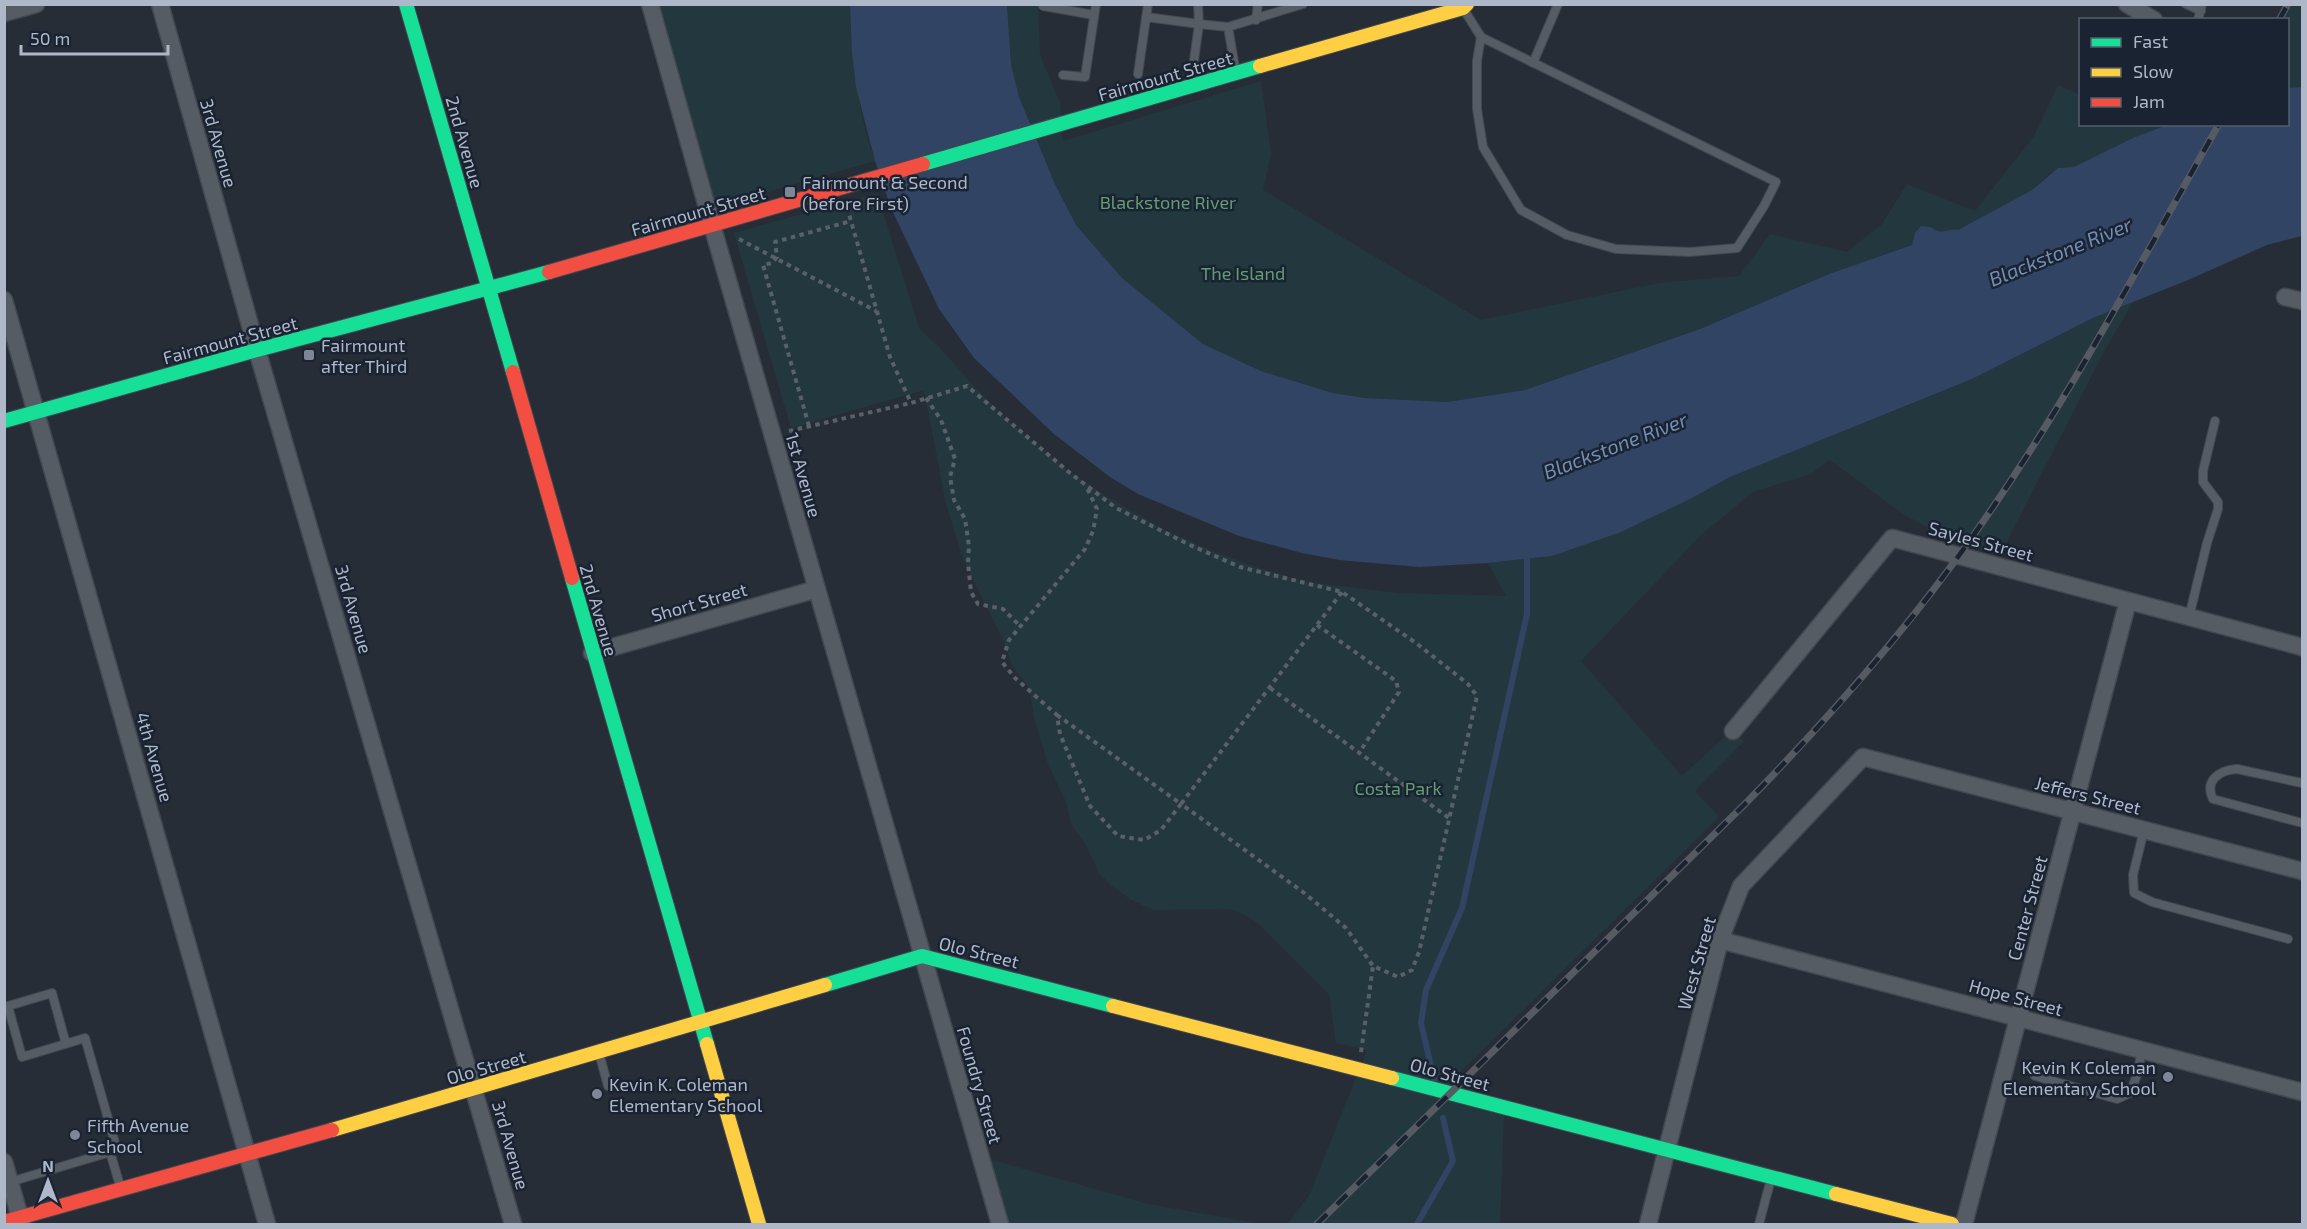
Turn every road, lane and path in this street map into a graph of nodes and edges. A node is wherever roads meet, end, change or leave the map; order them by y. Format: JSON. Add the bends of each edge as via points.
{"nodes":[{"id":1,"x":36,"y":4,"type":"edge"},
{"id":2,"x":160,"y":4,"type":"edge"},
{"id":3,"x":405,"y":4,"type":"edge"},
{"id":4,"x":650,"y":4,"type":"edge"},
{"id":5,"x":1096,"y":4,"type":"edge"},
{"id":6,"x":1148,"y":4,"type":"edge"},
{"id":7,"x":1198,"y":4,"type":"edge"},
{"id":8,"x":1258,"y":4,"type":"edge"},
{"id":9,"x":1303,"y":4,"type":"edge"},
{"id":10,"x":1558,"y":4,"type":"edge"},
{"id":11,"x":2127,"y":4,"type":"edge"},
{"id":12,"x":2186,"y":4,"type":"edge"},
{"id":13,"x":1043,"y":6,"type":"dead end"},
{"id":14,"x":1465,"y":6,"type":"edge"},
{"id":15,"x":2148,"y":12,"type":"edge"},
{"id":16,"x":2200,"y":12,"type":"edge"},
{"id":17,"x":4,"y":13,"type":"edge"},
{"id":18,"x":1094,"y":15,"type":"junction"},
{"id":19,"x":1146,"y":17,"type":"junction"},
{"id":20,"x":1256,"y":20,"type":"junction"},
{"id":21,"x":1199,"y":24,"type":"junction"},
{"id":22,"x":1228,"y":27,"type":"junction"},
{"id":23,"x":1481,"y":38,"type":"junction"},
{"id":24,"x":1194,"y":60,"type":"dead end"},
{"id":25,"x":1533,"y":63,"type":"junction"},
{"id":26,"x":1138,"y":74,"type":"dead end"},
{"id":27,"x":1236,"y":74,"type":"junction"},
{"id":28,"x":1063,"y":75,"type":"dead end"},
{"id":29,"x":842,"y":189,"type":"junction"},
{"id":30,"x":851,"y":221,"type":"junction"},
{"id":31,"x":712,"y":225,"type":"junction"},
{"id":32,"x":777,"y":257,"type":"junction"},
{"id":33,"x":489,"y":289,"type":"junction"},
{"id":34,"x":2285,"y":297,"type":"dead end"},
{"id":35,"x":4,"y":300,"type":"edge"},
{"id":36,"x":2302,"y":302,"type":"edge"},
{"id":37,"x":877,"y":312,"type":"junction"},
{"id":38,"x":257,"y":350,"type":"junction"},
{"id":39,"x":926,"y":398,"type":"junction"},
{"id":40,"x":911,"y":403,"type":"junction"},
{"id":41,"x":37,"y":412,"type":"junction"},
{"id":42,"x":4,"y":421,"type":"edge"},
{"id":43,"x":2215,"y":421,"type":"dead end"},
{"id":44,"x":809,"y":426,"type":"junction"},
{"id":45,"x":787,"y":432,"type":"dead end"},
{"id":46,"x":1086,"y":486,"type":"junction"},
{"id":47,"x":817,"y":589,"type":"junction"},
{"id":48,"x":1342,"y":592,"type":"junction"},
{"id":49,"x":2128,"y":601,"type":"junction"},
{"id":50,"x":2189,"y":617,"type":"junction"},
{"id":51,"x":1317,"y":625,"type":"junction"},
{"id":52,"x":1020,"y":627,"type":"junction"},
{"id":53,"x":2302,"y":647,"type":"edge"},
{"id":54,"x":592,"y":653,"type":"junction"},
{"id":55,"x":1270,"y":688,"type":"junction"},
{"id":56,"x":1057,"y":715,"type":"junction"},
{"id":57,"x":1733,"y":731,"type":"dead end"},
{"id":58,"x":1359,"y":753,"type":"junction"},
{"id":59,"x":1863,"y":757,"type":"joint"},
{"id":60,"x":2302,"y":783,"type":"edge"},
{"id":61,"x":1181,"y":804,"type":"junction"},
{"id":62,"x":2072,"y":812,"type":"junction"},
{"id":63,"x":1449,"y":818,"type":"junction"},
{"id":64,"x":2302,"y":823,"type":"edge"},
{"id":65,"x":2144,"y":830,"type":"junction"},
{"id":66,"x":2302,"y":871,"type":"edge"},
{"id":67,"x":2288,"y":939,"type":"dead end"},
{"id":68,"x":1720,"y":940,"type":"junction"},
{"id":69,"x":922,"y":956,"type":"junction"},
{"id":70,"x":1372,"y":966,"type":"junction"},
{"id":71,"x":2018,"y":1018,"type":"junction"},
{"id":72,"x":701,"y":1023,"type":"junction"},
{"id":73,"x":66,"y":1044,"type":"junction"},
{"id":74,"x":2142,"y":1050,"type":"junction"},
{"id":75,"x":598,"y":1053,"type":"junction"},
{"id":76,"x":1359,"y":1068,"type":"junction"},
{"id":77,"x":2035,"y":1076,"type":"dead end"},
{"id":78,"x":608,"y":1086,"type":"dead end"},
{"id":79,"x":475,"y":1089,"type":"junction"},
{"id":80,"x":2302,"y":1092,"type":"edge"},
{"id":81,"x":1667,"y":1149,"type":"junction"},
{"id":82,"x":110,"y":1152,"type":"junction"},
{"id":83,"x":247,"y":1155,"type":"junction"},
{"id":84,"x":4,"y":1162,"type":"edge"},
{"id":85,"x":1771,"y":1177,"type":"junction"},
{"id":86,"x":10,"y":1182,"type":"junction"},
{"id":87,"x":121,"y":1190,"type":"junction"},
{"id":88,"x":15,"y":1221,"type":"edge"},
{"id":89,"x":267,"y":1224,"type":"edge"},
{"id":90,"x":513,"y":1224,"type":"edge"},
{"id":91,"x":759,"y":1224,"type":"edge"},
{"id":92,"x":1000,"y":1224,"type":"edge"},
{"id":93,"x":1648,"y":1224,"type":"edge"},
{"id":94,"x":1759,"y":1224,"type":"edge"},
{"id":95,"x":1952,"y":1224,"type":"edge"},
{"id":96,"x":1964,"y":1224,"type":"edge"}],
"edges":[{"from":1,"to":17,"type":"street"},
{"from":2,"to":38,"type":"street","name":"3rd Avenue"},
{"from":3,"to":33,"type":"street","name":"2nd Avenue"},
{"from":4,"to":31,"type":"street","name":"1st Avenue"},
{"from":5,"to":18,"type":"lane"},
{"from":6,"to":19,"type":"lane"},
{"from":7,"to":21,"type":"lane"},
{"from":8,"to":20,"type":"lane"},
{"from":9,"to":20,"type":"lane"},
{"from":10,"to":25,"type":"lane"},
{"from":11,"to":15,"type":"street"},
{"from":12,"to":16,"type":"lane"},
{"from":13,"to":18,"type":"lane"},
{"from":14,"to":23,"type":"lane"},
{"from":14,"to":27,"type":"street","name":"Fairmount Street"},
{"from":18,"to":28,"type":"lane","via":[[1085,77]]},
{"from":19,"to":21,"type":"lane"},
{"from":19,"to":26,"type":"lane"},
{"from":20,"to":22,"type":"lane"},
{"from":21,"to":22,"type":"lane"},
{"from":21,"to":24,"type":"lane"},
{"from":22,"to":27,"type":"lane"},
{"from":23,"to":25,"type":"lane"},
{"from":23,"to":25,"type":"lane","via":[[1477,109],[1483,147],[1521,210],[1567,235],[1616,249],[1690,252],[1737,248],[1776,182]]},
{"from":27,"to":29,"type":"street","name":"Fairmount Street"},
{"from":29,"to":30,"type":"path"},
{"from":29,"to":31,"type":"street","name":"Fairmount Street"},
{"from":30,"to":32,"type":"path","via":[[775,242]]},
{"from":30,"to":37,"type":"path"},
{"from":31,"to":32,"type":"path"},
{"from":31,"to":33,"type":"street","name":"Fairmount Street"},
{"from":31,"to":47,"type":"street","name":"1st Avenue"},
{"from":32,"to":37,"type":"path"},
{"from":32,"to":44,"type":"path","via":[[763,265]]},
{"from":33,"to":38,"type":"street","name":"Fairmount Street"},
{"from":33,"to":54,"type":"street","name":"2nd Avenue"},
{"from":34,"to":36,"type":"street"},
{"from":35,"to":41,"type":"street","name":"4th Avenue"},
{"from":37,"to":40,"type":"path","via":[[890,357]]},
{"from":38,"to":41,"type":"street","name":"Fairmount Street"},
{"from":38,"to":79,"type":"street","name":"3rd Avenue"},
{"from":39,"to":40,"type":"path"},
{"from":39,"to":46,"type":"path","via":[[967,386]]},
{"from":39,"to":52,"type":"path","via":[[949,435],[955,459],[950,477],[954,500],[965,519],[971,592],[978,604],[1003,609]]},
{"from":40,"to":44,"type":"path"},
{"from":41,"to":42,"type":"street","name":"Fairmount Street"},
{"from":41,"to":83,"type":"street","name":"4th Avenue"},
{"from":43,"to":50,"type":"lane","via":[[2203,482],[2217,502],[2217,509]]},
{"from":44,"to":45,"type":"path"},
{"from":46,"to":48,"type":"path","via":[[1116,508],[1240,567]]},
{"from":46,"to":52,"type":"path","via":[[1097,509],[1085,549]]},
{"from":47,"to":54,"type":"street","name":"Short Street"},
{"from":47,"to":69,"type":"street","name":"1st Avenue"},
{"from":48,"to":51,"type":"path"},
{"from":48,"to":63,"type":"path","via":[[1450,670],[1477,696]]},
{"from":49,"to":50,"type":"street","name":"Sayles Street"},
{"from":49,"to":57,"type":"street","name":"Sayles Street","via":[[1892,538]]},
{"from":49,"to":62,"type":"street","name":"Center Street"},
{"from":50,"to":53,"type":"street","name":"Sayles Street"},
{"from":51,"to":55,"type":"path"},
{"from":51,"to":58,"type":"path","via":[[1396,681],[1399,692]]},
{"from":52,"to":56,"type":"path","via":[[1009,640],[1002,662]]},
{"from":54,"to":72,"type":"street","name":"2nd Avenue"},
{"from":55,"to":58,"type":"path"},
{"from":55,"to":61,"type":"path"},
{"from":56,"to":61,"type":"path"},
{"from":56,"to":61,"type":"path","via":[[1060,734],[1090,806],[1118,836],[1144,840],[1161,830]]},
{"from":58,"to":63,"type":"path"},
{"from":59,"to":62,"type":"street","name":"Jeffers Street"},
{"from":59,"to":68,"type":"street","name":"West Street","via":[[1741,886]]},
{"from":60,"to":64,"type":"lane","via":[[2227,769],[2213,777],[2210,785],[2213,800]]},
{"from":61,"to":70,"type":"path","via":[[1346,928]]},
{"from":62,"to":65,"type":"street","name":"Jeffers Street"},
{"from":62,"to":71,"type":"street","name":"Center Street"},
{"from":63,"to":70,"type":"path","via":[[1412,970],[1398,977]]},
{"from":65,"to":66,"type":"street","name":"Jeffers Street"},
{"from":65,"to":67,"type":"lane","via":[[2133,875],[2134,893],[2152,902]]},
{"from":68,"to":71,"type":"street","name":"Hope Street"},
{"from":68,"to":81,"type":"street","name":"West Street"},
{"from":69,"to":72,"type":"street","name":"Olo Street"},
{"from":69,"to":76,"type":"street","name":"Olo Street"},
{"from":69,"to":92,"type":"street","name":"Foundry Street"},
{"from":70,"to":76,"type":"path"},
{"from":71,"to":74,"type":"street","name":"Hope Street"},
{"from":71,"to":96,"type":"street","name":"Center Street"},
{"from":72,"to":75,"type":"street","name":"Olo Street"},
{"from":72,"to":91,"type":"street","name":"2nd Avenue"},
{"from":73,"to":73,"type":"lane","via":[[22,1057],[8,1005],[51,993]]},
{"from":73,"to":82,"type":"lane","via":[[86,1038],[117,1150]]},
{"from":74,"to":77,"type":"lane","via":[[2130,1093],[2117,1099]]},
{"from":74,"to":80,"type":"street","name":"Hope Street"},
{"from":75,"to":78,"type":"lane"},
{"from":75,"to":79,"type":"street","name":"Olo Street"},
{"from":76,"to":81,"type":"street","name":"Olo Street"},
{"from":79,"to":83,"type":"street","name":"Olo Street"},
{"from":79,"to":90,"type":"street","name":"3rd Avenue"},
{"from":81,"to":85,"type":"street","name":"Olo Street"},
{"from":81,"to":93,"type":"street","name":"West Street"},
{"from":82,"to":86,"type":"lane"},
{"from":82,"to":87,"type":"lane"},
{"from":83,"to":87,"type":"street","name":"Olo Street"},
{"from":83,"to":89,"type":"street","name":"4th Avenue"},
{"from":84,"to":86,"type":"street"},
{"from":85,"to":94,"type":"lane"},
{"from":85,"to":95,"type":"street","name":"Olo Street"},
{"from":86,"to":88,"type":"street"},
{"from":87,"to":88,"type":"street","name":"Olo Street"}]}
